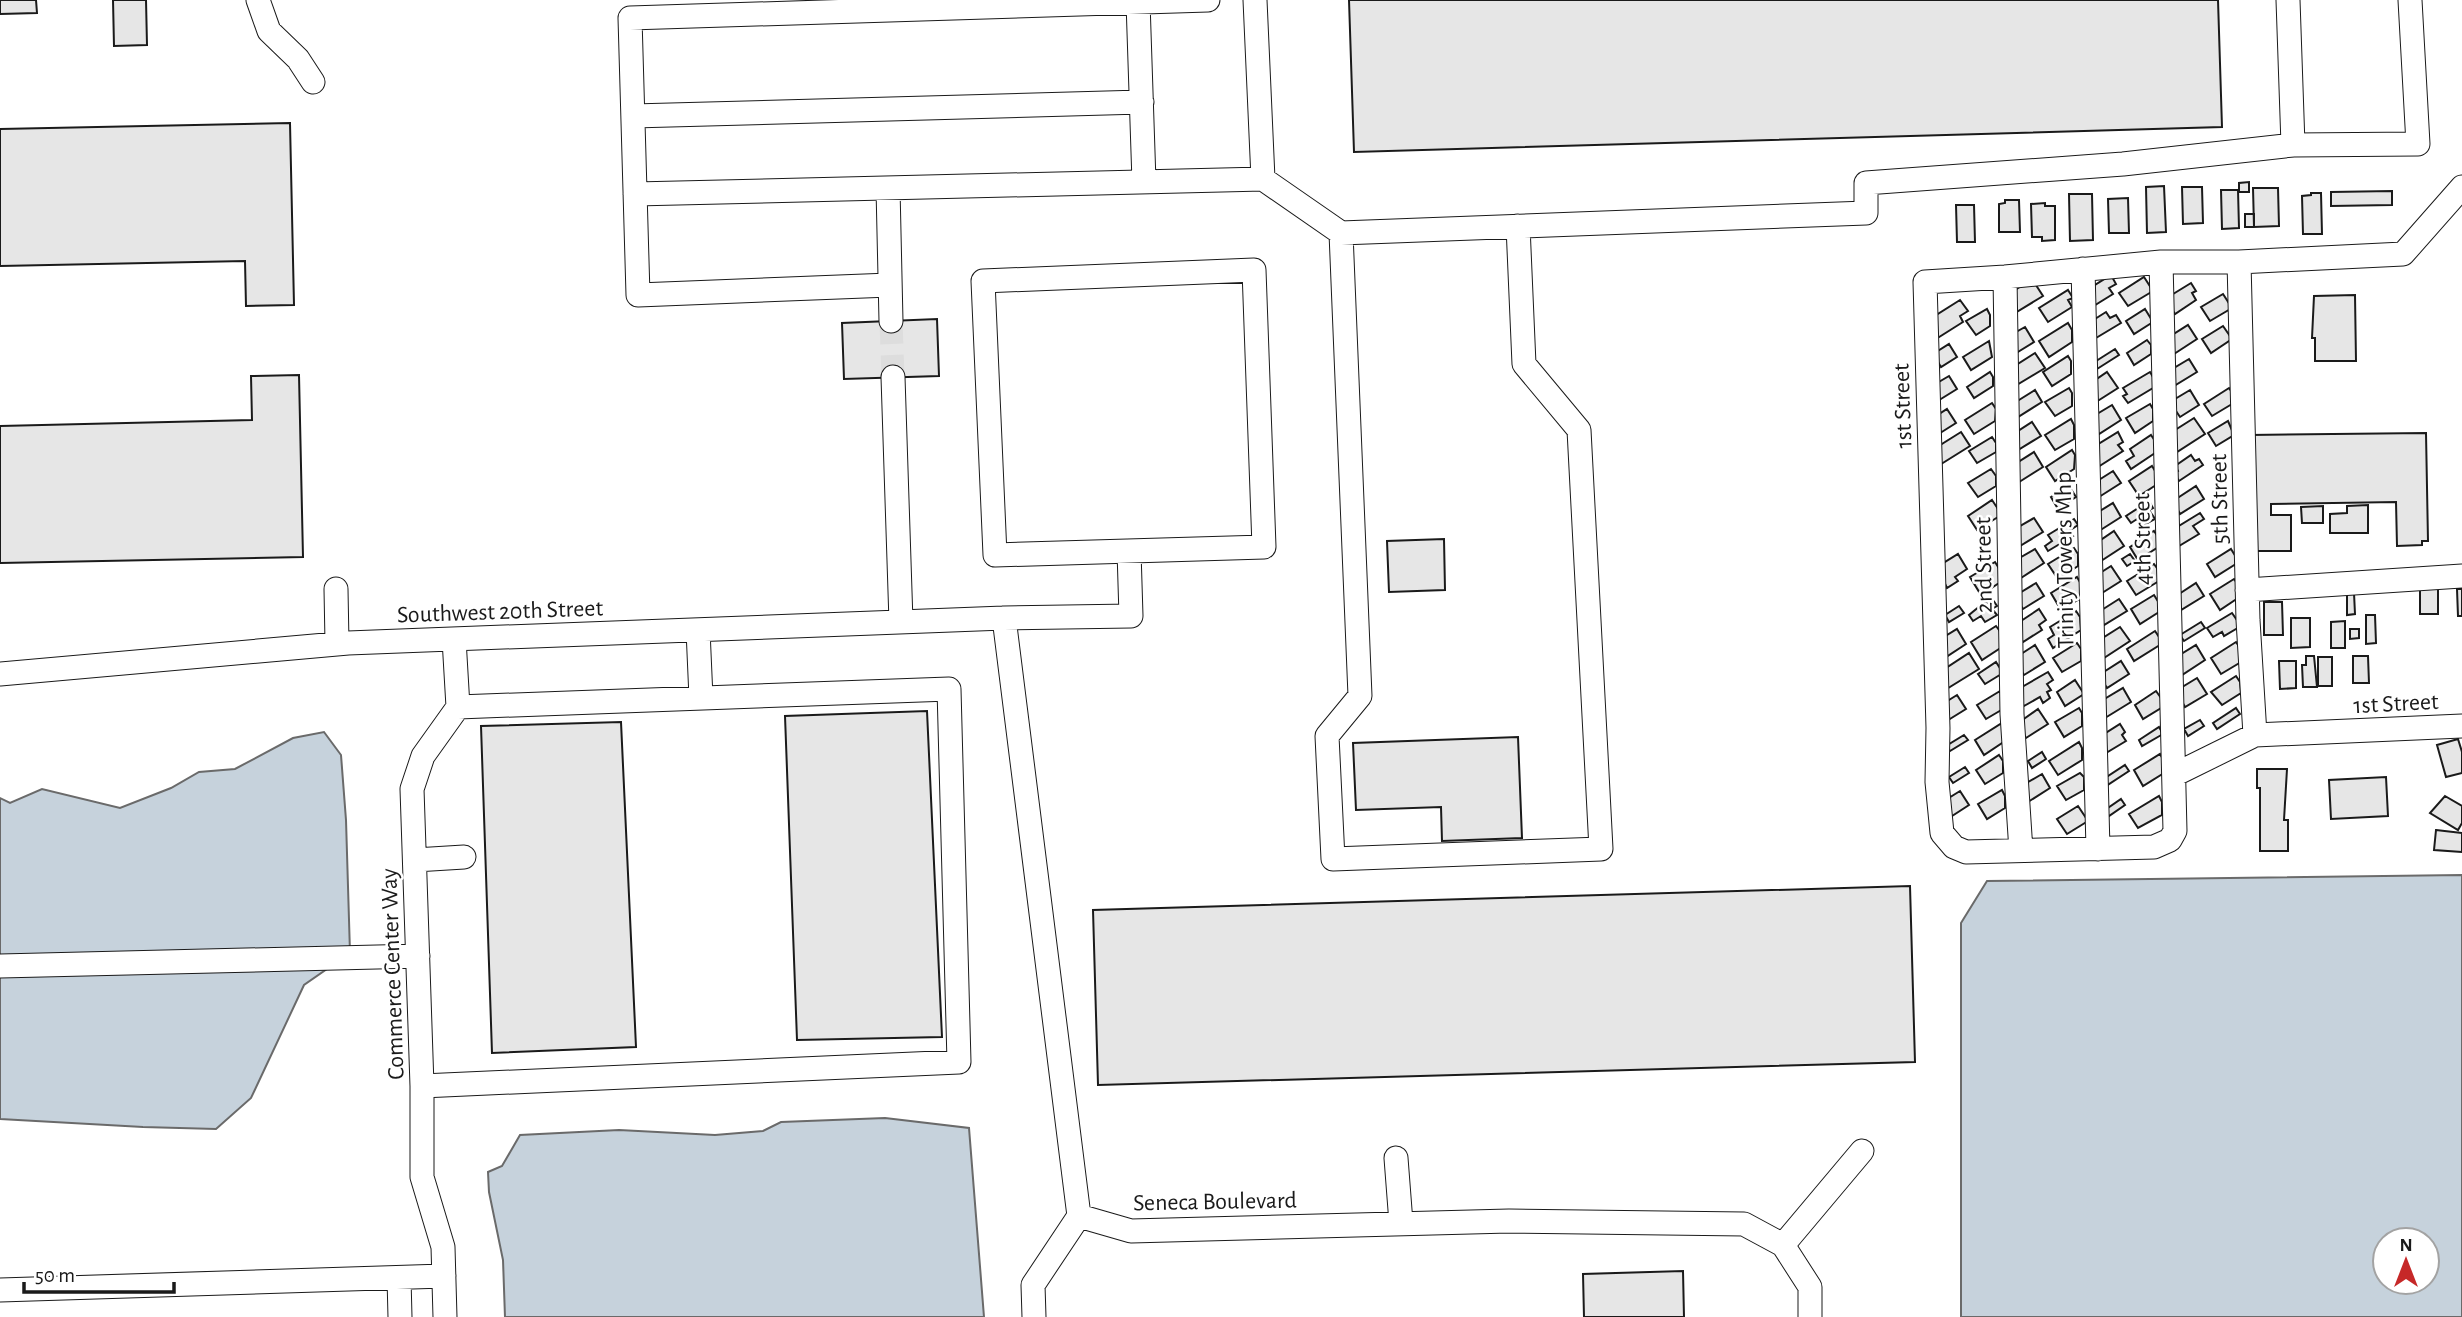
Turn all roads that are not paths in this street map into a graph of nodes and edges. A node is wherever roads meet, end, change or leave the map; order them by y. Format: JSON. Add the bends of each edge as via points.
{"nodes":[{"id":1,"x":258,"y":0,"type":"edge"},
{"id":2,"x":1208,"y":0,"type":"edge"},
{"id":3,"x":1255,"y":0,"type":"edge"},
{"id":4,"x":2288,"y":0,"type":"edge"},
{"id":5,"x":2410,"y":0,"type":"edge"},
{"id":6,"x":1138,"y":2,"type":"junction"},
{"id":7,"x":313,"y":82,"type":"dead end"},
{"id":8,"x":1142,"y":102,"type":"junction"},
{"id":9,"x":633,"y":117,"type":"junction"},
{"id":10,"x":2293,"y":145,"type":"junction"},
{"id":11,"x":1263,"y":179,"type":"junction"},
{"id":12,"x":1144,"y":182,"type":"junction"},
{"id":13,"x":2462,"y":187,"type":"edge"},
{"id":14,"x":888,"y":188,"type":"junction"},
{"id":15,"x":635,"y":194,"type":"junction"},
{"id":16,"x":1518,"y":226,"type":"junction"},
{"id":17,"x":1341,"y":233,"type":"junction"},
{"id":18,"x":2161,"y":262,"type":"junction"},
{"id":19,"x":2239,"y":262,"type":"junction"},
{"id":20,"x":2083,"y":270,"type":"junction"},
{"id":21,"x":2005,"y":277,"type":"junction"},
{"id":22,"x":890,"y":285,"type":"junction"},
{"id":23,"x":891,"y":321,"type":"tunnel mouth"},
{"id":24,"x":893,"y":377,"type":"tunnel mouth"},
{"id":25,"x":1129,"y":551,"type":"junction"},
{"id":26,"x":2462,"y":576,"type":"edge"},
{"id":27,"x":336,"y":589,"type":"dead end"},
{"id":28,"x":2247,"y":590,"type":"junction"},
{"id":29,"x":1004,"y":618,"type":"junction"},
{"id":30,"x":901,"y":622,"type":"junction"},
{"id":31,"x":698,"y":630,"type":"junction"},
{"id":32,"x":454,"y":639,"type":"junction"},
{"id":33,"x":337,"y":643,"type":"junction"},
{"id":34,"x":0,"y":674,"type":"edge"},
{"id":35,"x":701,"y":698,"type":"junction"},
{"id":36,"x":458,"y":707,"type":"junction"},
{"id":37,"x":2462,"y":726,"type":"edge"},
{"id":38,"x":2255,"y":734,"type":"junction"},
{"id":39,"x":2174,"y":775,"type":"junction"},
{"id":40,"x":2176,"y":814,"type":"joint"},
{"id":41,"x":2098,"y":849,"type":"junction"},
{"id":42,"x":2021,"y":851,"type":"junction"},
{"id":43,"x":464,"y":857,"type":"dead end"},
{"id":44,"x":415,"y":860,"type":"junction"},
{"id":45,"x":418,"y":956,"type":"junction"},
{"id":46,"x":0,"y":966,"type":"edge"},
{"id":47,"x":422,"y":1086,"type":"junction"},
{"id":48,"x":1862,"y":1151,"type":"dead end"},
{"id":49,"x":1396,"y":1158,"type":"dead end"},
{"id":50,"x":1079,"y":1216,"type":"junction"},
{"id":51,"x":1401,"y":1223,"type":"junction"},
{"id":52,"x":1783,"y":1245,"type":"junction"},
{"id":53,"x":444,"y":1276,"type":"junction"},
{"id":54,"x":399,"y":1278,"type":"junction"},
{"id":55,"x":0,"y":1290,"type":"edge"},
{"id":56,"x":401,"y":1317,"type":"edge"},
{"id":57,"x":445,"y":1317,"type":"edge"},
{"id":58,"x":1034,"y":1317,"type":"edge"},
{"id":59,"x":1810,"y":1317,"type":"edge"}],
"edges":[{"from":1,"to":7,"type":"street","via":[[269,32],[298,59]]},
{"from":2,"to":6,"type":"street"},
{"from":3,"to":11,"type":"street"},
{"from":4,"to":10,"type":"street"},
{"from":5,"to":10,"type":"street","via":[[2418,144]]},
{"from":6,"to":8,"type":"street"},
{"from":6,"to":9,"type":"street","via":[[630,18]]},
{"from":8,"to":9,"type":"street"},
{"from":8,"to":12,"type":"street"},
{"from":9,"to":15,"type":"street"},
{"from":10,"to":16,"type":"street","via":[[2123,164],[1866,183],[1866,213]]},
{"from":11,"to":12,"type":"street"},
{"from":11,"to":17,"type":"street"},
{"from":12,"to":14,"type":"street"},
{"from":13,"to":19,"type":"street","name":"1st Street","via":[[2403,254]]},
{"from":14,"to":15,"type":"street"},
{"from":14,"to":22,"type":"street"},
{"from":15,"to":22,"type":"street","via":[[638,295]]},
{"from":16,"to":17,"type":"street"},
{"from":16,"to":17,"type":"street","via":[[1524,364],[1579,430],[1601,849],[1333,859],[1327,736],[1360,696]]},
{"from":18,"to":19,"type":"street","name":"1st Street"},
{"from":18,"to":20,"type":"street","name":"1st Street"},
{"from":18,"to":39,"type":"street","name":"4th Street"},
{"from":19,"to":28,"type":"street","name":"5th Street"},
{"from":20,"to":21,"type":"street","name":"1st Street"},
{"from":20,"to":41,"type":"street","name":"Trinity Towers Mhp"},
{"from":21,"to":42,"type":"street","name":"2nd Street","via":[[2012,714]]},
{"from":21,"to":42,"type":"street","name":"1st Street","via":[[1925,282],[1937,782],[1942,833],[1954,847],[1966,852]]},
{"from":22,"to":23,"type":"street"},
{"from":24,"to":30,"type":"street"},
{"from":25,"to":25,"type":"street","via":[[1264,547],[1254,270],[984,281],[995,555]]},
{"from":25,"to":29,"type":"street","name":"Southwest 20th Street","via":[[1131,616]]},
{"from":26,"to":28,"type":"street"},
{"from":27,"to":33,"type":"street"},
{"from":28,"to":38,"type":"street","name":"5th Street"},
{"from":29,"to":30,"type":"street","name":"Southwest 20th Street"},
{"from":29,"to":50,"type":"street"},
{"from":30,"to":31,"type":"street","name":"Southwest 20th Street"},
{"from":31,"to":32,"type":"street","name":"Southwest 20th Street"},
{"from":31,"to":35,"type":"street"},
{"from":32,"to":33,"type":"street","name":"Southwest 20th Street"},
{"from":32,"to":36,"type":"street"},
{"from":33,"to":34,"type":"street","name":"Southwest 20th Street"},
{"from":35,"to":36,"type":"street"},
{"from":35,"to":47,"type":"street","via":[[949,689],[959,1062]]},
{"from":36,"to":44,"type":"street","name":"Commerce Center Way","via":[[423,756],[412,789]]},
{"from":37,"to":38,"type":"street","name":"1st Street"},
{"from":38,"to":39,"type":"street","name":"1st Street"},
{"from":39,"to":40,"type":"street","name":"4th Street"},
{"from":40,"to":41,"type":"street","name":"1st Street","via":[[2175,831],[2162,845]]},
{"from":41,"to":42,"type":"street","name":"1st Street"},
{"from":43,"to":44,"type":"street"},
{"from":44,"to":45,"type":"street","name":"Commerce Center Way"},
{"from":45,"to":46,"type":"street"},
{"from":45,"to":47,"type":"street","name":"Commerce Center Way"},
{"from":47,"to":53,"type":"street","name":"Commerce Center Way","via":[[422,1177],[443,1247]]},
{"from":48,"to":52,"type":"street"},
{"from":49,"to":51,"type":"street"},
{"from":50,"to":51,"type":"street","name":"Seneca Boulevard","via":[[1131,1231]]},
{"from":50,"to":58,"type":"street","via":[[1033,1284]]},
{"from":51,"to":52,"type":"street","name":"Seneca Boulevard","via":[[1744,1224]]},
{"from":52,"to":59,"type":"street","via":[[1810,1287]]},
{"from":53,"to":54,"type":"street"},
{"from":53,"to":57,"type":"street","name":"Commerce Center Way"},
{"from":54,"to":55,"type":"street"},
{"from":54,"to":56,"type":"street"}]}
